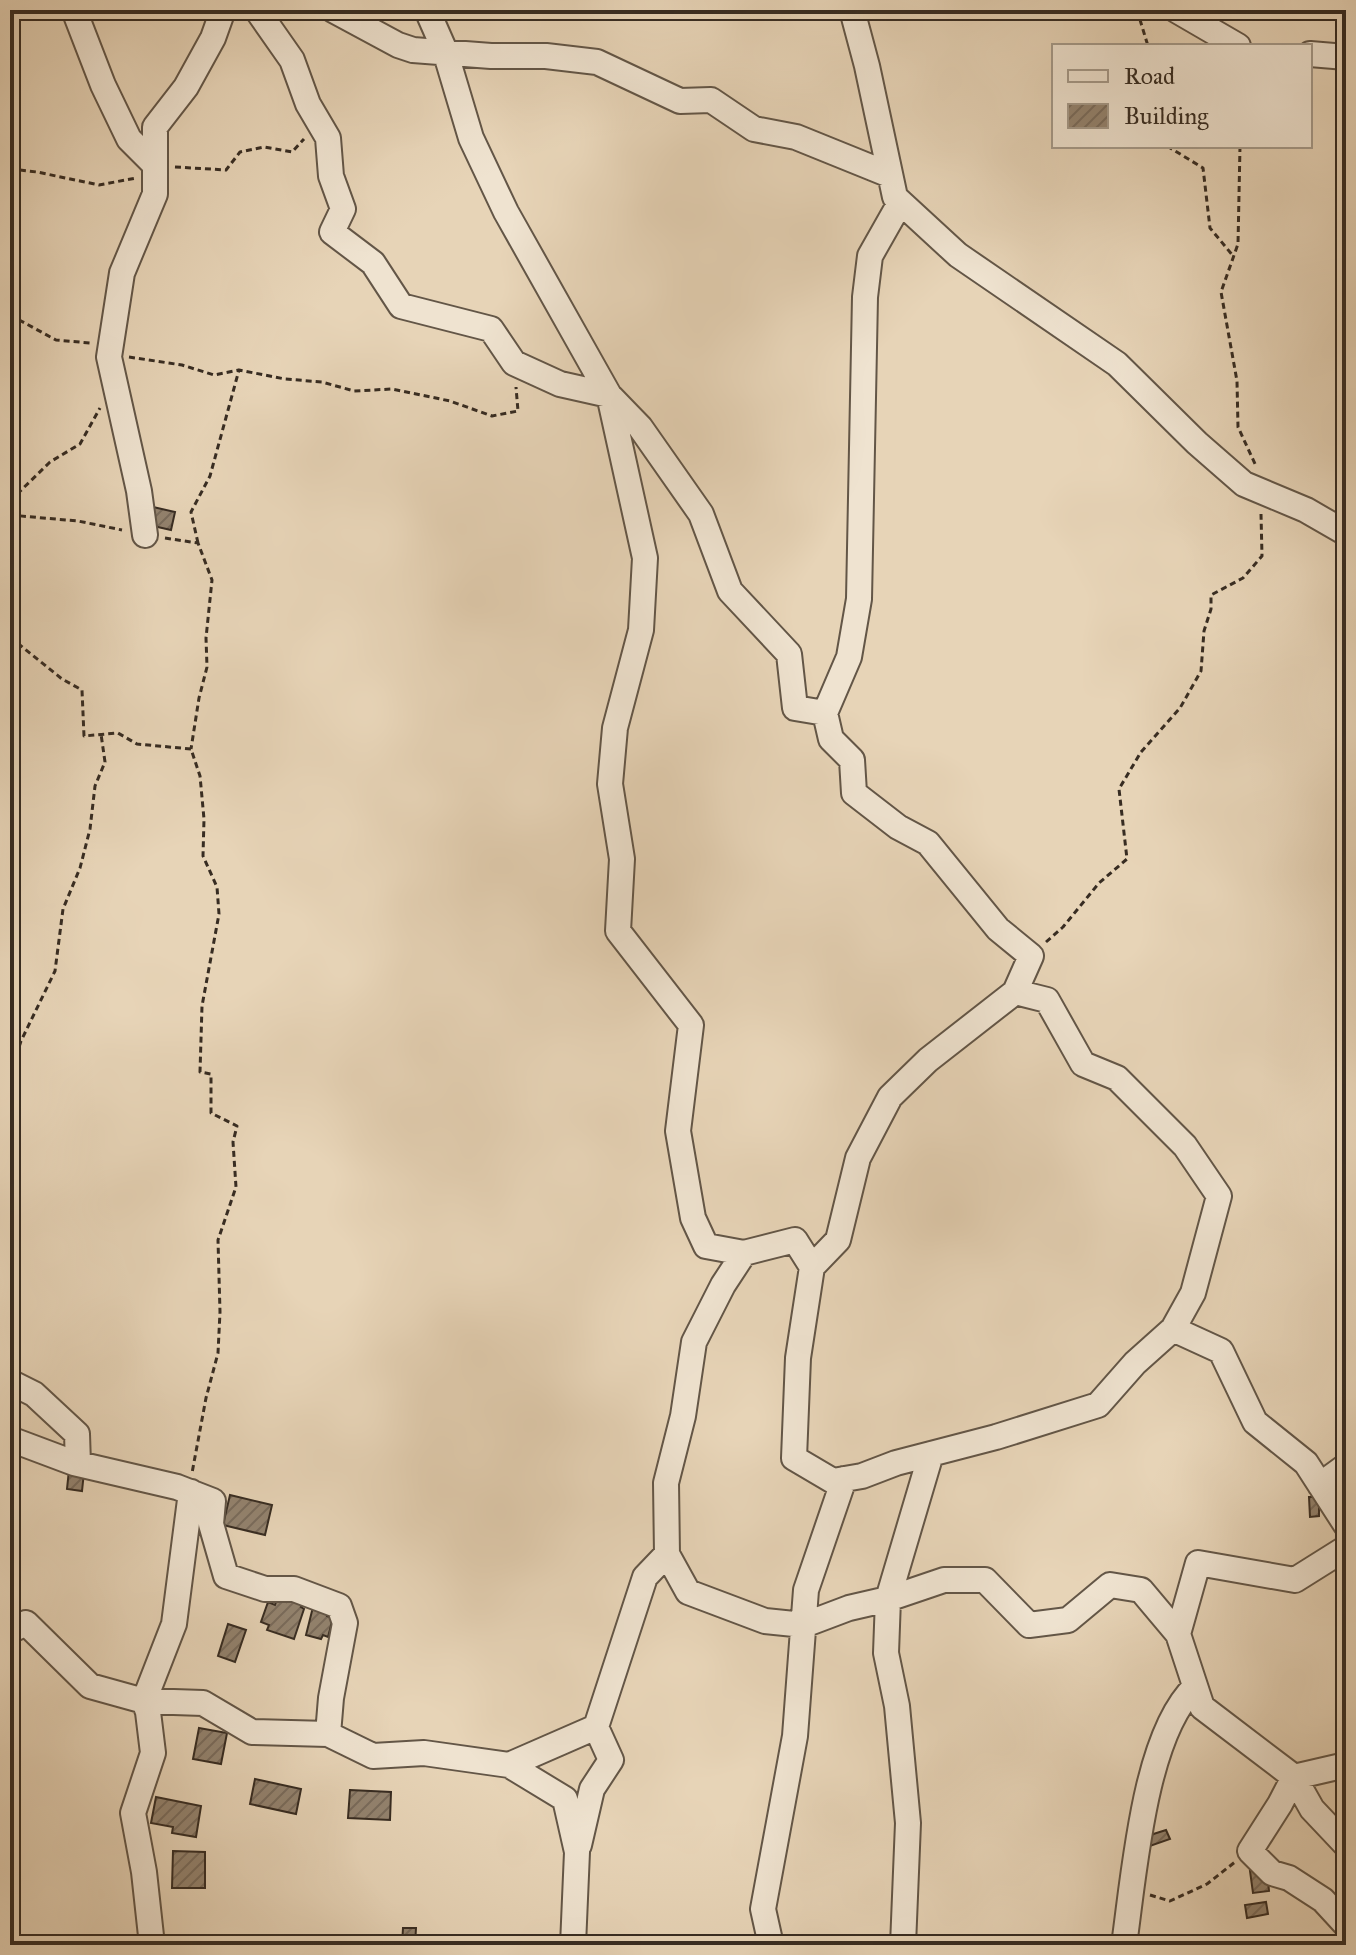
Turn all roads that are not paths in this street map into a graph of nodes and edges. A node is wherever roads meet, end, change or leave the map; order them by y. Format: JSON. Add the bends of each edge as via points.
{"nodes":[{"id":1,"x":74,"y":10,"type":"edge"},
{"id":2,"x":223,"y":10,"type":"edge"},
{"id":3,"x":333,"y":10,"type":"edge"},
{"id":4,"x":427,"y":10,"type":"edge"},
{"id":5,"x":852,"y":10,"type":"edge"},
{"id":6,"x":1176,"y":10,"type":"edge"},
{"id":7,"x":266,"y":14,"type":"edge"},
{"id":8,"x":1235,"y":44,"type":"edge"},
{"id":9,"x":445,"y":51,"type":"junction"},
{"id":10,"x":1312,"y":54,"type":"edge"},
{"id":11,"x":1346,"y":57,"type":"edge"},
{"id":12,"x":155,"y":165,"type":"junction"},
{"id":13,"x":890,"y":175,"type":"junction"},
{"id":14,"x":900,"y":203,"type":"junction"},
{"id":15,"x":609,"y":395,"type":"junction"},
{"id":16,"x":1346,"y":533,"type":"edge"},
{"id":17,"x":145,"y":535,"type":"road end"},
{"id":18,"x":825,"y":713,"type":"junction"},
{"id":19,"x":1015,"y":992,"type":"junction"},
{"id":20,"x":744,"y":1253,"type":"junction"},
{"id":21,"x":812,"y":1267,"type":"junction"},
{"id":22,"x":1173,"y":1329,"type":"junction"},
{"id":23,"x":10,"y":1382,"type":"edge"},
{"id":24,"x":10,"y":1439,"type":"edge"},
{"id":25,"x":931,"y":1454,"type":"junction"},
{"id":26,"x":78,"y":1464,"type":"junction"},
{"id":27,"x":1346,"y":1466,"type":"edge"},
{"id":28,"x":844,"y":1479,"type":"junction"},
{"id":29,"x":1320,"y":1485,"type":"junction"},
{"id":30,"x":191,"y":1492,"type":"junction"},
{"id":31,"x":1346,"y":1525,"type":"edge"},
{"id":32,"x":1346,"y":1548,"type":"edge"},
{"id":33,"x":667,"y":1554,"type":"junction"},
{"id":34,"x":888,"y":1599,"type":"junction"},
{"id":35,"x":804,"y":1625,"type":"junction"},
{"id":36,"x":10,"y":1631,"type":"edge"},
{"id":37,"x":1178,"y":1634,"type":"junction"},
{"id":38,"x":1195,"y":1687,"type":"junction"},
{"id":39,"x":144,"y":1701,"type":"junction"},
{"id":40,"x":596,"y":1727,"type":"junction"},
{"id":41,"x":328,"y":1734,"type":"junction"},
{"id":42,"x":509,"y":1765,"type":"junction"},
{"id":43,"x":1346,"y":1765,"type":"edge"},
{"id":44,"x":1294,"y":1777,"type":"junction"},
{"id":45,"x":1346,"y":1845,"type":"edge"},
{"id":46,"x":577,"y":1852,"type":"junction"},
{"id":47,"x":1346,"y":1925,"type":"edge"},
{"id":48,"x":152,"y":1945,"type":"edge"},
{"id":49,"x":573,"y":1945,"type":"edge"},
{"id":50,"x":771,"y":1945,"type":"edge"},
{"id":51,"x":903,"y":1945,"type":"edge"},
{"id":52,"x":1124,"y":1945,"type":"edge"}],
"edges":[{"from":1,"to":12,"type":"street","via":[[129,139]]},
{"from":2,"to":12,"type":"street","via":[[186,87],[155,127]]},
{"from":3,"to":9,"type":"street","via":[[398,45]]},
{"from":4,"to":9,"type":"street"},
{"from":5,"to":13,"type":"street"},
{"from":6,"to":8,"type":"street"},
{"from":7,"to":15,"type":"street","via":[[328,138],[331,176],[343,209],[332,232],[373,263],[401,306],[491,329],[514,363],[560,384]]},
{"from":9,"to":13,"type":"street","via":[[597,62],[680,101],[711,100],[754,129],[796,137]]},
{"from":9,"to":15,"type":"street","via":[[471,138],[506,212]]},
{"from":10,"to":11,"type":"street"},
{"from":12,"to":17,"type":"street","via":[[155,194],[122,273],[112,357]]},
{"from":13,"to":14,"type":"street"},
{"from":14,"to":16,"type":"street","via":[[958,255],[1117,364],[1244,484]]},
{"from":14,"to":18,"type":"street","via":[[870,256],[859,599],[849,657]]},
{"from":15,"to":18,"type":"street","via":[[640,427],[701,514],[730,591],[789,654],[795,708]]},
{"from":15,"to":20,"type":"street","via":[[645,558],[641,630],[615,728],[610,784],[622,859],[618,931],[691,1025],[678,1131],[693,1218],[706,1246]]},
{"from":18,"to":19,"type":"street","via":[[831,739],[852,760],[854,793],[928,843],[998,929],[1031,956]]},
{"from":19,"to":21,"type":"street","via":[[890,1097],[858,1158],[838,1240]]},
{"from":19,"to":22,"type":"street","via":[[1047,1000],[1083,1064],[1117,1078],[1185,1146],[1219,1196],[1193,1293]]},
{"from":20,"to":21,"type":"street","via":[[795,1240]]},
{"from":20,"to":33,"type":"street","via":[[694,1342],[666,1483]]},
{"from":21,"to":28,"type":"street","via":[[798,1358],[794,1458],[833,1481]]},
{"from":22,"to":25,"type":"street","via":[[1098,1405]]},
{"from":22,"to":29,"type":"street","via":[[1221,1351],[1255,1422],[1306,1463]]},
{"from":23,"to":26,"type":"street","via":[[34,1394],[77,1434]]},
{"from":24,"to":26,"type":"street"},
{"from":25,"to":28,"type":"street"},
{"from":25,"to":34,"type":"street"},
{"from":26,"to":30,"type":"street"},
{"from":27,"to":29,"type":"street"},
{"from":28,"to":35,"type":"street","via":[[806,1590]]},
{"from":29,"to":31,"type":"street"},
{"from":30,"to":39,"type":"street","via":[[174,1624]]},
{"from":30,"to":41,"type":"street","via":[[213,1501],[211,1524],[226,1576],[265,1589],[294,1589],[339,1606],[345,1623]]},
{"from":32,"to":37,"type":"street","via":[[1295,1580],[1198,1563]]},
{"from":33,"to":35,"type":"street","via":[[688,1592],[765,1621]]},
{"from":33,"to":40,"type":"street","via":[[645,1577]]},
{"from":34,"to":35,"type":"street"},
{"from":34,"to":37,"type":"street","via":[[944,1580],[985,1580],[1029,1625],[1068,1620],[1110,1585],[1141,1590]]},
{"from":34,"to":51,"type":"street","via":[[886,1653],[897,1706],[908,1823]]},
{"from":35,"to":50,"type":"street","via":[[795,1736],[763,1909]]},
{"from":36,"to":39,"type":"street","via":[[26,1623],[90,1686]]},
{"from":37,"to":38,"type":"street"},
{"from":38,"to":44,"type":"street","via":[[1202,1707]]},
{"from":38,"to":52,"type":"street","via":[[1168,1726],[1145,1801]]},
{"from":39,"to":41,"type":"street","via":[[203,1703],[252,1732]]},
{"from":39,"to":48,"type":"street","via":[[153,1753],[133,1813]]},
{"from":40,"to":42,"type":"street"},
{"from":40,"to":46,"type":"street","via":[[611,1760],[592,1789]]},
{"from":41,"to":42,"type":"street","via":[[373,1756],[424,1753]]},
{"from":42,"to":46,"type":"street","via":[[565,1799]]},
{"from":43,"to":44,"type":"street"},
{"from":44,"to":45,"type":"street","via":[[1312,1809]]},
{"from":44,"to":47,"type":"street","via":[[1250,1851],[1272,1873],[1323,1900]]},
{"from":46,"to":49,"type":"street"}]}
